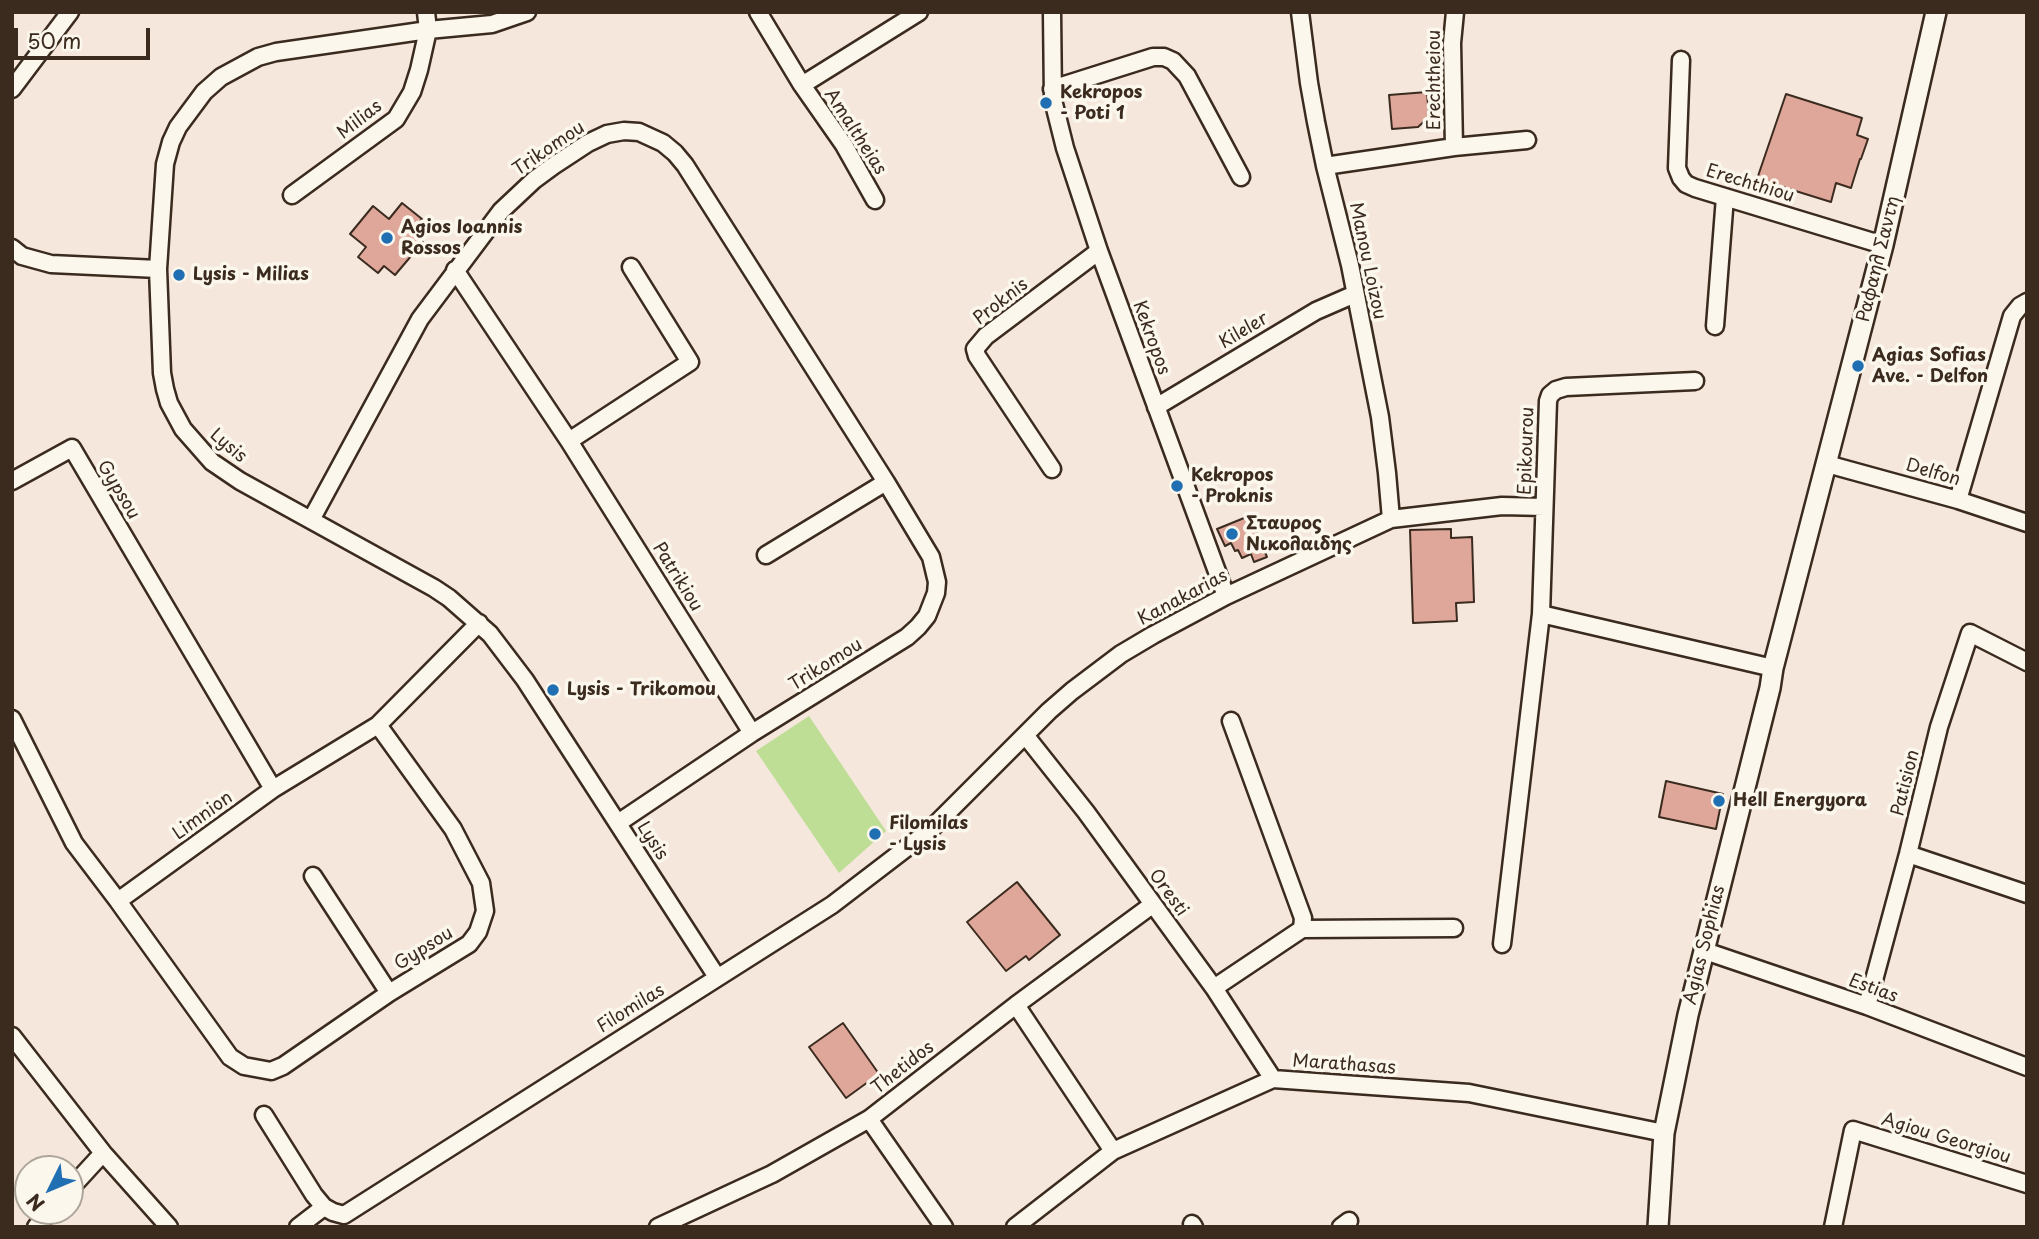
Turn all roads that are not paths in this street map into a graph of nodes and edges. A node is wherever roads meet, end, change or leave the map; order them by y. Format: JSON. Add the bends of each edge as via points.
{"nodes":[{"id":1,"x":70,"y":12,"type":"edge"},
{"id":2,"x":426,"y":12,"type":"edge"},
{"id":3,"x":527,"y":12,"type":"edge"},
{"id":4,"x":758,"y":12,"type":"edge"},
{"id":5,"x":919,"y":12,"type":"edge"},
{"id":6,"x":1052,"y":12,"type":"edge"},
{"id":7,"x":1300,"y":12,"type":"edge"},
{"id":8,"x":1455,"y":12,"type":"edge"},
{"id":9,"x":1936,"y":12,"type":"edge"},
{"id":10,"x":428,"y":30,"type":"junction"},
{"id":11,"x":1681,"y":60,"type":"dead end"},
{"id":12,"x":802,"y":85,"type":"junction"},
{"id":13,"x":12,"y":89,"type":"edge"},
{"id":14,"x":1052,"y":89,"type":"junction"},
{"id":15,"x":1527,"y":140,"type":"dead end"},
{"id":16,"x":1454,"y":147,"type":"junction"},
{"id":17,"x":1325,"y":166,"type":"junction"},
{"id":18,"x":1241,"y":177,"type":"dead end"},
{"id":19,"x":292,"y":195,"type":"dead end"},
{"id":20,"x":1725,"y":197,"type":"junction"},
{"id":21,"x":875,"y":200,"type":"dead end"},
{"id":22,"x":1883,"y":245,"type":"junction"},
{"id":23,"x":12,"y":248,"type":"edge"},
{"id":24,"x":1099,"y":251,"type":"junction"},
{"id":25,"x":631,"y":267,"type":"dead end"},
{"id":26,"x":158,"y":269,"type":"junction"},
{"id":27,"x":455,"y":270,"type":"junction"},
{"id":28,"x":1354,"y":294,"type":"junction"},
{"id":29,"x":2027,"y":302,"type":"edge"},
{"id":30,"x":1715,"y":326,"type":"dead end"},
{"id":31,"x":1695,"y":381,"type":"dead end"},
{"id":32,"x":1156,"y":407,"type":"junction"},
{"id":33,"x":569,"y":441,"type":"junction"},
{"id":34,"x":1827,"y":464,"type":"junction"},
{"id":35,"x":1052,"y":469,"type":"dead end"},
{"id":36,"x":12,"y":481,"type":"edge"},
{"id":37,"x":886,"y":482,"type":"junction"},
{"id":38,"x":1958,"y":500,"type":"junction"},
{"id":39,"x":1544,"y":507,"type":"junction"},
{"id":40,"x":1391,"y":519,"type":"junction"},
{"id":41,"x":311,"y":520,"type":"junction"},
{"id":42,"x":2027,"y":523,"type":"edge"},
{"id":43,"x":766,"y":555,"type":"dead end"},
{"id":44,"x":1226,"y":596,"type":"junction"},
{"id":45,"x":1541,"y":614,"type":"junction"},
{"id":46,"x":479,"y":623,"type":"junction"},
{"id":47,"x":2027,"y":662,"type":"edge"},
{"id":48,"x":1773,"y":668,"type":"junction"},
{"id":49,"x":12,"y":719,"type":"edge"},
{"id":50,"x":1231,"y":721,"type":"dead end"},
{"id":51,"x":378,"y":725,"type":"junction"},
{"id":52,"x":752,"y":733,"type":"junction"},
{"id":53,"x":1025,"y":735,"type":"junction"},
{"id":54,"x":273,"y":789,"type":"junction"},
{"id":55,"x":618,"y":823,"type":"junction"},
{"id":56,"x":1908,"y":854,"type":"junction"},
{"id":57,"x":313,"y":876,"type":"dead end"},
{"id":58,"x":2027,"y":894,"type":"edge"},
{"id":59,"x":118,"y":901,"type":"junction"},
{"id":60,"x":1152,"y":905,"type":"junction"},
{"id":61,"x":1454,"y":928,"type":"dead end"},
{"id":62,"x":1302,"y":929,"type":"junction"},
{"id":63,"x":1502,"y":944,"type":"dead end"},
{"id":64,"x":1705,"y":951,"type":"junction"},
{"id":65,"x":716,"y":977,"type":"junction"},
{"id":66,"x":1214,"y":988,"type":"junction"},
{"id":67,"x":389,"y":993,"type":"junction"},
{"id":68,"x":1016,"y":1005,"type":"junction"},
{"id":69,"x":1867,"y":1006,"type":"junction"},
{"id":70,"x":12,"y":1036,"type":"edge"},
{"id":71,"x":2027,"y":1067,"type":"edge"},
{"id":72,"x":1273,"y":1079,"type":"junction"},
{"id":73,"x":264,"y":1115,"type":"dead end"},
{"id":74,"x":869,"y":1119,"type":"junction"},
{"id":75,"x":1664,"y":1133,"type":"junction"},
{"id":76,"x":1113,"y":1151,"type":"junction"},
{"id":77,"x":103,"y":1153,"type":"junction"},
{"id":78,"x":84,"y":1174,"type":"edge"},
{"id":79,"x":2027,"y":1184,"type":"edge"},
{"id":80,"x":324,"y":1207,"type":"junction"},
{"id":81,"x":169,"y":1227,"type":"edge"},
{"id":82,"x":298,"y":1227,"type":"edge"},
{"id":83,"x":658,"y":1227,"type":"edge"},
{"id":84,"x":944,"y":1227,"type":"edge"},
{"id":85,"x":1016,"y":1227,"type":"edge"},
{"id":86,"x":1658,"y":1227,"type":"edge"},
{"id":87,"x":1833,"y":1227,"type":"edge"}],
"edges":[{"from":1,"to":13,"type":"street"},
{"from":2,"to":10,"type":"street","name":"Milias"},
{"from":3,"to":10,"type":"street","name":"Lysis","via":[[492,24]]},
{"from":4,"to":12,"type":"street","name":"Amaltheias"},
{"from":5,"to":12,"type":"street","name":"Amaltheias"},
{"from":6,"to":14,"type":"street","name":"Kekropos"},
{"from":7,"to":17,"type":"street","name":"Manou Loizou"},
{"from":8,"to":16,"type":"street","name":"Erechtheiou","via":[[1451,43]]},
{"from":9,"to":22,"type":"street","name":"Ραφαηλ Σαντη"},
{"from":10,"to":19,"type":"street","name":"Milias","via":[[412,92],[396,119]]},
{"from":10,"to":26,"type":"street","name":"Lysis","via":[[276,52],[221,77],[204,92],[178,127],[165,164]]},
{"from":11,"to":20,"type":"street","name":"Erechthiou","via":[[1677,168],[1686,184]]},
{"from":12,"to":21,"type":"street","name":"Amaltheias"},
{"from":14,"to":18,"type":"street","via":[[1153,58],[1173,61],[1187,76]]},
{"from":14,"to":24,"type":"street","name":"Kekropos","via":[[1057,121]]},
{"from":15,"to":16,"type":"street","name":"Erechtheiou"},
{"from":16,"to":17,"type":"street","name":"Erechtheiou"},
{"from":17,"to":28,"type":"street","name":"Manou Loizou"},
{"from":20,"to":22,"type":"street","name":"Erechthiou"},
{"from":20,"to":30,"type":"street"},
{"from":22,"to":34,"type":"street","name":"Ραφαηλ Σαντη"},
{"from":23,"to":26,"type":"street","via":[[22,256],[51,264]]},
{"from":24,"to":32,"type":"street","name":"Kekropos"},
{"from":24,"to":35,"type":"street","name":"Proknis","via":[[975,349]]},
{"from":25,"to":33,"type":"street","via":[[690,362]]},
{"from":26,"to":41,"type":"street","name":"Lysis","via":[[163,381],[183,429],[212,462]]},
{"from":27,"to":33,"type":"street","name":"Patrikiou"},
{"from":27,"to":37,"type":"street","name":"Trikomou","via":[[501,211],[552,166],[607,134],[624,131],[651,136],[685,166]]},
{"from":27,"to":41,"type":"street","name":"Trikomou","via":[[420,319]]},
{"from":28,"to":32,"type":"street","name":"Kileler","via":[[1315,311]]},
{"from":28,"to":40,"type":"street","name":"Manou Loizou","via":[[1380,417]]},
{"from":29,"to":38,"type":"street","via":[[2012,316]]},
{"from":31,"to":39,"type":"street","name":"Epikourou","via":[[1566,387],[1550,394]]},
{"from":32,"to":44,"type":"street","name":"Kekropos"},
{"from":33,"to":52,"type":"street","name":"Patrikiou"},
{"from":34,"to":38,"type":"street","name":"Delfon"},
{"from":34,"to":48,"type":"street","name":"Ραφαηλ Σαντη"},
{"from":36,"to":54,"type":"street","name":"Gypsou","via":[[72,448]]},
{"from":37,"to":43,"type":"street"},
{"from":37,"to":52,"type":"street","name":"Trikomou","via":[[935,569],[936,593],[927,616],[908,637]]},
{"from":38,"to":42,"type":"street","name":"Delfon"},
{"from":39,"to":40,"type":"street","name":"Kanakarias","via":[[1502,506]]},
{"from":39,"to":45,"type":"street","name":"Epikourou"},
{"from":40,"to":44,"type":"street","name":"Kanakarias"},
{"from":41,"to":46,"type":"street","name":"Lysis","via":[[434,588]]},
{"from":44,"to":53,"type":"street","name":"Kanakarias","via":[[1121,654]]},
{"from":45,"to":48,"type":"street"},
{"from":45,"to":63,"type":"street","name":"Epikourou"},
{"from":46,"to":51,"type":"street","name":"Limnion"},
{"from":46,"to":55,"type":"street","name":"Lysis","via":[[525,680]]},
{"from":47,"to":56,"type":"street","name":"Patision","via":[[1970,633],[1939,727]]},
{"from":48,"to":64,"type":"street","name":"Agias Sophias"},
{"from":49,"to":59,"type":"street","via":[[74,842]]},
{"from":50,"to":62,"type":"street","via":[[1303,918]]},
{"from":51,"to":54,"type":"street","name":"Limnion"},
{"from":51,"to":67,"type":"street","name":"Gypsou","via":[[453,829],[481,883],[485,911],[468,944]]},
{"from":52,"to":55,"type":"street","name":"Trikomou"},
{"from":53,"to":60,"type":"street","name":"Oresti"},
{"from":53,"to":65,"type":"street","name":"Filomilas","via":[[901,854],[832,905]]},
{"from":54,"to":59,"type":"street","name":"Limnion"},
{"from":55,"to":65,"type":"street","name":"Lysis"},
{"from":56,"to":58,"type":"street"},
{"from":56,"to":69,"type":"street","name":"Patision"},
{"from":57,"to":67,"type":"street"},
{"from":59,"to":67,"type":"street","name":"Gypsou","via":[[230,1057],[244,1066],[271,1071],[284,1066]]},
{"from":60,"to":66,"type":"street","name":"Oresti"},
{"from":60,"to":68,"type":"street","name":"Thetidos"},
{"from":61,"to":62,"type":"street"},
{"from":62,"to":66,"type":"street"},
{"from":64,"to":69,"type":"street","name":"Estias"},
{"from":64,"to":75,"type":"street","name":"Agias Sophias"},
{"from":65,"to":80,"type":"street","name":"Filomilas","via":[[344,1215]]},
{"from":66,"to":72,"type":"street","name":"Oresti"},
{"from":68,"to":74,"type":"street","name":"Thetidos"},
{"from":68,"to":76,"type":"street"},
{"from":69,"to":71,"type":"street","name":"Estias"},
{"from":70,"to":77,"type":"street"},
{"from":72,"to":75,"type":"street","name":"Marathasas","via":[[1469,1093]]},
{"from":72,"to":76,"type":"street","name":"Marathasas"},
{"from":73,"to":80,"type":"street"},
{"from":74,"to":83,"type":"street","name":"Thetidos","via":[[772,1174]]},
{"from":74,"to":84,"type":"street"},
{"from":75,"to":86,"type":"street","name":"Agias Sophias"},
{"from":76,"to":85,"type":"street","name":"Marathasas"},
{"from":77,"to":78,"type":"street"},
{"from":77,"to":81,"type":"street"},
{"from":79,"to":87,"type":"street","name":"Agiou Georgiou","via":[[1853,1130]]},
{"from":80,"to":82,"type":"street"}]}
